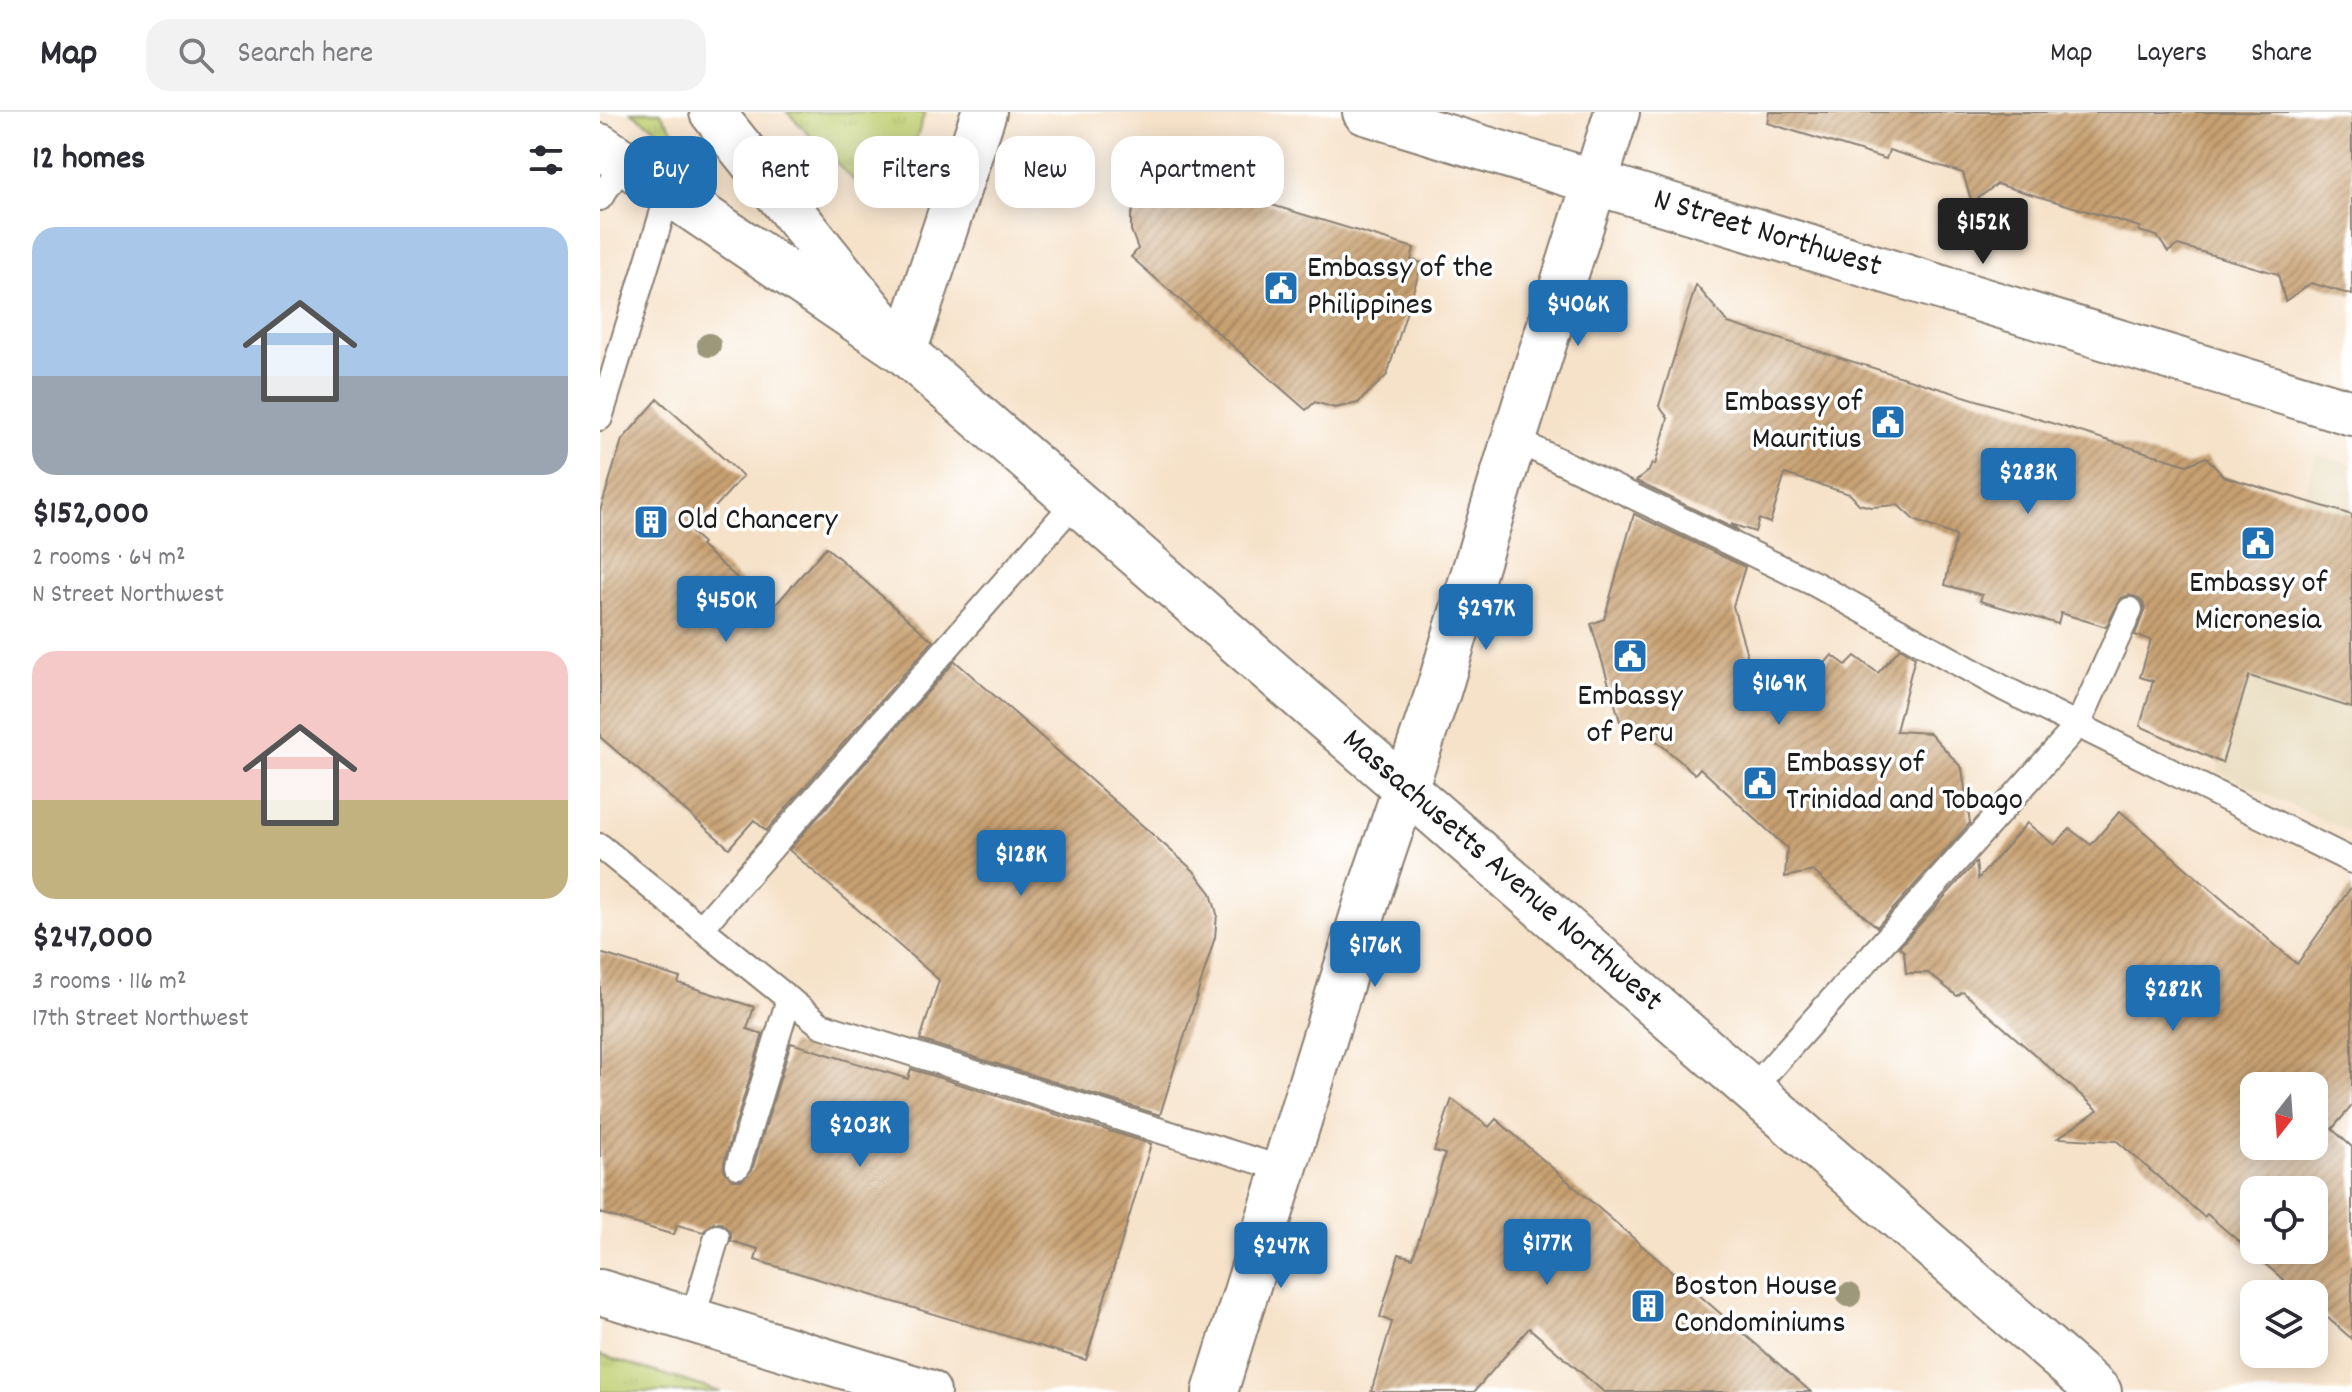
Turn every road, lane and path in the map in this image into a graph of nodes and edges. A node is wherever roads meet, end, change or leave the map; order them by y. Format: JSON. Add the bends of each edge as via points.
{"nodes":[{"id":1,"x":712,"y":112,"type":"edge"},
{"id":2,"x":984,"y":112,"type":"edge"},
{"id":3,"x":1365,"y":112,"type":"edge"},
{"id":4,"x":1617,"y":112,"type":"edge"},
{"id":5,"x":612,"y":154,"type":"edge"},
{"id":6,"x":1595,"y":183,"type":"junction"},
{"id":7,"x":600,"y":198,"type":"edge"},
{"id":8,"x":664,"y":208,"type":"edge"},
{"id":9,"x":694,"y":208,"type":"edge"},
{"id":10,"x":904,"y":352,"type":"junction"},
{"id":11,"x":2352,"y":413,"type":"edge"},
{"id":12,"x":600,"y":418,"type":"edge"},
{"id":13,"x":1514,"y":439,"type":"junction"},
{"id":14,"x":1075,"y":502,"type":"junction"},
{"id":15,"x":2130,"y":610,"type":"dead end"},
{"id":16,"x":2078,"y":725,"type":"junction"},
{"id":17,"x":1404,"y":789,"type":"junction"},
{"id":18,"x":600,"y":846,"type":"edge"},
{"id":19,"x":2352,"y":861,"type":"edge"},
{"id":20,"x":701,"y":928,"type":"junction"},
{"id":21,"x":789,"y":999,"type":"junction"},
{"id":22,"x":1752,"y":1089,"type":"junction"},
{"id":23,"x":738,"y":1166,"type":"dead end"},
{"id":24,"x":1283,"y":1169,"type":"junction"},
{"id":25,"x":717,"y":1237,"type":"dead end"},
{"id":26,"x":600,"y":1292,"type":"edge"},
{"id":27,"x":692,"y":1320,"type":"junction"},
{"id":28,"x":928,"y":1392,"type":"edge"},
{"id":29,"x":1215,"y":1392,"type":"edge"},
{"id":30,"x":2099,"y":1392,"type":"edge"}],
"edges":[{"from":1,"to":10,"type":"main road","name":"Massachusetts Avenue Northwest"},
{"from":2,"to":10,"type":"main road"},
{"from":3,"to":6,"type":"main road","name":"N Street Northwest"},
{"from":4,"to":6,"type":"main road"},
{"from":5,"to":7,"type":"lane"},
{"from":6,"to":11,"type":"main road","name":"N Street Northwest"},
{"from":6,"to":13,"type":"main road"},
{"from":8,"to":12,"type":"lane"},
{"from":9,"to":10,"type":"main road","name":"Massachusetts Avenue Northwest"},
{"from":10,"to":14,"type":"main road","name":"Massachusetts Avenue Northwest"},
{"from":13,"to":16,"type":"lane","via":[[1815,584]]},
{"from":13,"to":17,"type":"main road"},
{"from":14,"to":17,"type":"main road","name":"Massachusetts Avenue Northwest"},
{"from":14,"to":20,"type":"lane"},
{"from":15,"to":16,"type":"lane"},
{"from":16,"to":19,"type":"lane"},
{"from":16,"to":22,"type":"lane"},
{"from":17,"to":22,"type":"main road","name":"Massachusetts Avenue Northwest"},
{"from":17,"to":24,"type":"main road"},
{"from":18,"to":20,"type":"lane"},
{"from":20,"to":21,"type":"lane"},
{"from":21,"to":23,"type":"lane"},
{"from":21,"to":24,"type":"lane","via":[[821,1025]]},
{"from":22,"to":30,"type":"main road","name":"Massachusetts Avenue Northwest"},
{"from":24,"to":29,"type":"main road"},
{"from":25,"to":27,"type":"lane"},
{"from":26,"to":27,"type":"main road"},
{"from":27,"to":28,"type":"main road"}]}
